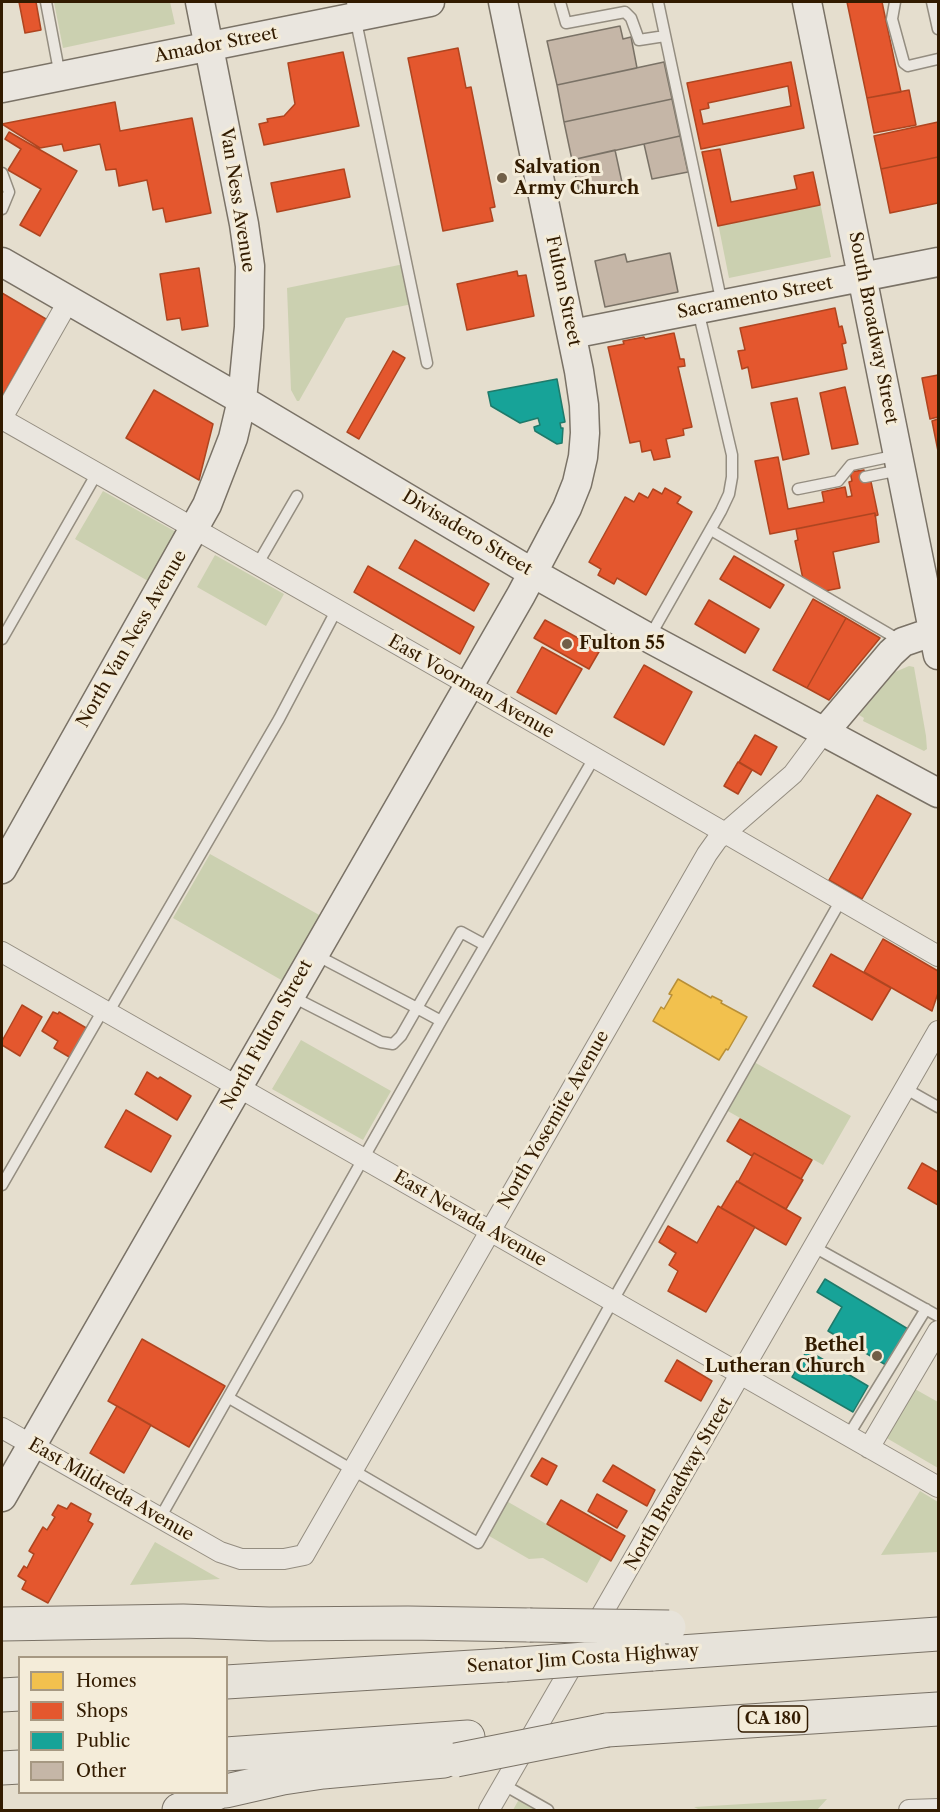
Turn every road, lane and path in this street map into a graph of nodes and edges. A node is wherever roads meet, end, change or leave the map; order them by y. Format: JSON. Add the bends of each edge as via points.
{"nodes":[{"id":1,"x":46,"y":2,"type":"edge"},
{"id":2,"x":200,"y":2,"type":"edge"},
{"id":3,"x":430,"y":2,"type":"edge"},
{"id":4,"x":503,"y":2,"type":"edge"},
{"id":5,"x":560,"y":2,"type":"edge"},
{"id":6,"x":658,"y":2,"type":"edge"},
{"id":7,"x":807,"y":2,"type":"edge"},
{"id":8,"x":895,"y":2,"type":"edge"},
{"id":9,"x":932,"y":2,"type":"edge"},
{"id":10,"x":354,"y":9,"type":"edge"},
{"id":11,"x":939,"y":29,"type":"edge"},
{"id":12,"x":665,"y":36,"type":"junction"},
{"id":13,"x":209,"y":47,"type":"junction"},
{"id":14,"x":939,"y":59,"type":"edge"},
{"id":15,"x":60,"y":77,"type":"junction"},
{"id":16,"x":2,"y":88,"type":"edge"},
{"id":17,"x":2,"y":172,"type":"edge"},
{"id":18,"x":2,"y":209,"type":"edge"},
{"id":19,"x":2,"y":262,"type":"edge"},
{"id":20,"x":939,"y":262,"type":"edge"},
{"id":21,"x":863,"y":277,"type":"junction"},
{"id":22,"x":69,"y":300,"type":"junction"},
{"id":23,"x":710,"y":307,"type":"junction"},
{"id":24,"x":572,"y":334,"type":"junction"},
{"id":25,"x":427,"y":363,"type":"dead end"},
{"id":26,"x":242,"y":400,"type":"junction"},
{"id":27,"x":2,"y":418,"type":"edge"},
{"id":28,"x":900,"y":463,"type":"junction"},
{"id":29,"x":97,"y":473,"type":"junction"},
{"id":30,"x":865,"y":477,"type":"dead end"},
{"id":31,"x":852,"y":480,"type":"dead end"},
{"id":32,"x":838,"y":481,"type":"junction"},
{"id":33,"x":798,"y":489,"type":"dead end"},
{"id":34,"x":297,"y":496,"type":"dead end"},
{"id":35,"x":194,"y":528,"type":"junction"},
{"id":36,"x":711,"y":530,"type":"junction"},
{"id":37,"x":257,"y":565,"type":"junction"},
{"id":38,"x":533,"y":573,"type":"junction"},
{"id":39,"x":337,"y":609,"type":"junction"},
{"id":40,"x":649,"y":638,"type":"junction"},
{"id":41,"x":937,"y":638,"type":"edge"},
{"id":42,"x":2,"y":639,"type":"edge"},
{"id":43,"x":903,"y":642,"type":"junction"},
{"id":44,"x":469,"y":685,"type":"junction"},
{"id":45,"x":825,"y":731,"type":"junction"},
{"id":46,"x":594,"y":758,"type":"junction"},
{"id":47,"x":939,"y":793,"type":"edge"},
{"id":48,"x":725,"y":833,"type":"junction"},
{"id":49,"x":2,"y":869,"type":"edge"},
{"id":50,"x":842,"y":900,"type":"junction"},
{"id":51,"x":485,"y":945,"type":"junction"},
{"id":52,"x":2,"y":952,"type":"edge"},
{"id":53,"x":314,"y":953,"type":"junction"},
{"id":54,"x":939,"y":956,"type":"edge"},
{"id":55,"x":290,"y":995,"type":"junction"},
{"id":56,"x":417,"y":1008,"type":"junction"},
{"id":57,"x":105,"y":1011,"type":"junction"},
{"id":58,"x":441,"y":1021,"type":"junction"},
{"id":59,"x":939,"y":1031,"type":"edge"},
{"id":60,"x":239,"y":1087,"type":"junction"},
{"id":61,"x":906,"y":1089,"type":"junction"},
{"id":62,"x":939,"y":1107,"type":"edge"},
{"id":63,"x":365,"y":1158,"type":"junction"},
{"id":64,"x":2,"y":1185,"type":"edge"},
{"id":65,"x":490,"y":1231,"type":"junction"},
{"id":66,"x":814,"y":1247,"type":"junction"},
{"id":67,"x":612,"y":1302,"type":"junction"},
{"id":68,"x":926,"y":1309,"type":"junction"},
{"id":69,"x":939,"y":1316,"type":"edge"},
{"id":70,"x":939,"y":1331,"type":"edge"},
{"id":71,"x":741,"y":1376,"type":"junction"},
{"id":72,"x":229,"y":1398,"type":"junction"},
{"id":73,"x":2,"y":1428,"type":"edge"},
{"id":74,"x":848,"y":1436,"type":"junction"},
{"id":75,"x":30,"y":1444,"type":"junction"},
{"id":76,"x":869,"y":1448,"type":"junction"},
{"id":77,"x":353,"y":1470,"type":"junction"},
{"id":78,"x":939,"y":1487,"type":"edge"},
{"id":79,"x":2,"y":1497,"type":"edge"},
{"id":80,"x":160,"y":1518,"type":"junction"},
{"id":81,"x":220,"y":1552,"type":"joint"},
{"id":82,"x":2,"y":1603,"type":"edge"},
{"id":83,"x":49,"y":1623,"type":"junction"},
{"id":84,"x":2,"y":1624,"type":"edge"},
{"id":85,"x":939,"y":1634,"type":"edge"},
{"id":86,"x":833,"y":1642,"type":"junction"},
{"id":87,"x":228,"y":1682,"type":"edge"},
{"id":88,"x":18,"y":1694,"type":"edge"},
{"id":89,"x":2,"y":1695,"type":"edge"},
{"id":90,"x":939,"y":1709,"type":"edge"},
{"id":91,"x":462,"y":1749,"type":"junction"},
{"id":92,"x":228,"y":1754,"type":"edge"},
{"id":93,"x":18,"y":1767,"type":"edge"},
{"id":94,"x":2,"y":1768,"type":"edge"},
{"id":95,"x":504,"y":1785,"type":"junction"},
{"id":96,"x":228,"y":1791,"type":"edge"},
{"id":97,"x":215,"y":1794,"type":"edge"},
{"id":98,"x":939,"y":1809,"type":"edge"},
{"id":99,"x":179,"y":1810,"type":"edge"},
{"id":100,"x":489,"y":1810,"type":"edge"},
{"id":101,"x":548,"y":1810,"type":"edge"},
{"id":102,"x":909,"y":1810,"type":"edge"}],
"edges":[{"from":1,"to":15,"type":"lane"},
{"from":2,"to":13,"type":"main road","name":"Van Ness Avenue"},
{"from":3,"to":10,"type":"main road","name":"Amador Street"},
{"from":4,"to":24,"type":"main road","name":"Fulton Street"},
{"from":5,"to":12,"type":"lane","via":[[566,23],[625,12],[639,40]]},
{"from":6,"to":12,"type":"lane"},
{"from":7,"to":21,"type":"main road","name":"South Broadway Street"},
{"from":8,"to":14,"type":"lane","via":[[892,19],[904,63],[908,66]]},
{"from":9,"to":11,"type":"lane"},
{"from":10,"to":13,"type":"main road","name":"Amador Street"},
{"from":10,"to":25,"type":"lane"},
{"from":12,"to":23,"type":"lane"},
{"from":13,"to":15,"type":"main road","name":"Amador Street"},
{"from":13,"to":26,"type":"main road","name":"Van Ness Avenue","via":[[250,266]]},
{"from":15,"to":16,"type":"main road","name":"Amador Street"},
{"from":17,"to":18,"type":"lane","via":[[9,192]]},
{"from":19,"to":22,"type":"main road","name":"Divisadero Street"},
{"from":20,"to":21,"type":"main road","name":"Sacramento Street"},
{"from":21,"to":23,"type":"main road","name":"Sacramento Street"},
{"from":21,"to":28,"type":"main road","name":"South Broadway Street"},
{"from":22,"to":26,"type":"main road","name":"Divisadero Street"},
{"from":22,"to":27,"type":"street"},
{"from":23,"to":24,"type":"main road","name":"Sacramento Street"},
{"from":23,"to":36,"type":"lane","via":[[733,466],[729,494]]},
{"from":24,"to":38,"type":"main road","name":"Fulton Street","via":[[584,405],[583,457],[572,496]]},
{"from":26,"to":35,"type":"main road","name":"North Van Ness Avenue","via":[[215,487]]},
{"from":26,"to":38,"type":"main road","name":"Divisadero Street"},
{"from":27,"to":29,"type":"street","name":"East Voorman Avenue"},
{"from":28,"to":30,"type":"lane"},
{"from":28,"to":32,"type":"lane","via":[[851,465]]},
{"from":28,"to":41,"type":"main road","name":"South Broadway Street"},
{"from":29,"to":35,"type":"street","name":"East Voorman Avenue"},
{"from":29,"to":42,"type":"lane"},
{"from":31,"to":32,"type":"lane"},
{"from":32,"to":33,"type":"lane"},
{"from":34,"to":37,"type":"lane"},
{"from":35,"to":37,"type":"street","name":"East Voorman Avenue"},
{"from":35,"to":49,"type":"main road","name":"North Van Ness Avenue"},
{"from":36,"to":40,"type":"lane"},
{"from":36,"to":43,"type":"lane"},
{"from":37,"to":39,"type":"street","name":"East Voorman Avenue"},
{"from":38,"to":40,"type":"main road","name":"Divisadero Street"},
{"from":38,"to":44,"type":"main road","name":"North Fulton Street"},
{"from":39,"to":44,"type":"street","name":"East Voorman Avenue"},
{"from":39,"to":57,"type":"lane","via":[[279,719]]},
{"from":40,"to":45,"type":"main road","name":"Divisadero Street"},
{"from":41,"to":43,"type":"main road"},
{"from":43,"to":45,"type":"main road"},
{"from":44,"to":46,"type":"street","name":"East Voorman Avenue"},
{"from":44,"to":53,"type":"main road","name":"North Fulton Street"},
{"from":45,"to":47,"type":"main road","name":"Divisadero Street"},
{"from":45,"to":48,"type":"street","name":"North Yosemite Avenue","via":[[793,774]]},
{"from":46,"to":48,"type":"street","name":"East Voorman Avenue"},
{"from":46,"to":51,"type":"lane"},
{"from":48,"to":50,"type":"street","name":"East Voorman Avenue"},
{"from":48,"to":65,"type":"street","name":"North Yosemite Avenue","via":[[707,854]]},
{"from":50,"to":54,"type":"street","name":"East Voorman Avenue"},
{"from":50,"to":67,"type":"lane"},
{"from":51,"to":56,"type":"lane","via":[[461,932]]},
{"from":51,"to":58,"type":"lane"},
{"from":52,"to":57,"type":"street","name":"East Nevada Avenue"},
{"from":53,"to":55,"type":"main road","name":"North Fulton Street"},
{"from":53,"to":56,"type":"lane"},
{"from":55,"to":56,"type":"lane","via":[[381,1042],[393,1044]]},
{"from":55,"to":60,"type":"main road","name":"North Fulton Street"},
{"from":56,"to":58,"type":"lane"},
{"from":57,"to":60,"type":"street","name":"East Nevada Avenue"},
{"from":57,"to":64,"type":"lane"},
{"from":58,"to":63,"type":"lane"},
{"from":59,"to":61,"type":"street","name":"North Broadway Street"},
{"from":60,"to":63,"type":"street","name":"East Nevada Avenue"},
{"from":60,"to":75,"type":"main road","name":"North Fulton Street"},
{"from":61,"to":62,"type":"lane"},
{"from":61,"to":66,"type":"street","name":"North Broadway Street"},
{"from":63,"to":65,"type":"street","name":"East Nevada Avenue"},
{"from":63,"to":72,"type":"lane"},
{"from":65,"to":67,"type":"street","name":"East Nevada Avenue"},
{"from":65,"to":77,"type":"street","name":"North Yosemite Avenue"},
{"from":66,"to":68,"type":"lane"},
{"from":66,"to":71,"type":"street","name":"North Broadway Street"},
{"from":67,"to":71,"type":"street","name":"East Nevada Avenue"},
{"from":67,"to":77,"type":"lane","via":[[478,1543]]},
{"from":68,"to":69,"type":"lane"},
{"from":68,"to":74,"type":"lane"},
{"from":70,"to":76,"type":"street"},
{"from":71,"to":74,"type":"street","name":"East Nevada Avenue"},
{"from":71,"to":95,"type":"street","name":"North Broadway Street"},
{"from":72,"to":77,"type":"lane"},
{"from":72,"to":80,"type":"lane"},
{"from":73,"to":75,"type":"street","name":"East Mildreda Avenue"},
{"from":74,"to":76,"type":"street","name":"East Nevada Avenue"},
{"from":75,"to":79,"type":"main road","name":"North Fulton Street"},
{"from":75,"to":80,"type":"street","name":"East Mildreda Avenue"},
{"from":76,"to":78,"type":"street","name":"East Nevada Avenue"},
{"from":77,"to":81,"type":"street","name":"North Yosemite Avenue","via":[[304,1555],[241,1559]]},
{"from":80,"to":81,"type":"street","name":"East Mildreda Avenue"},
{"from":82,"to":83,"type":"highway","via":[[16,1613]]},
{"from":83,"to":84,"type":"highway"},
{"from":83,"to":86,"type":"highway","bridge":true,"via":[[669,1627]]},
{"from":85,"to":86,"type":"highway","name":"Senator Jim Costa Highway"},
{"from":86,"to":87,"type":"highway","name":"Senator Jim Costa Highway","bridge":true},
{"from":88,"to":89,"type":"highway"},
{"from":90,"to":91,"type":"highway","number":"CA 180","bridge":true,"via":[[607,1730]]},
{"from":91,"to":92,"type":"highway","number":"CA 180"},
{"from":91,"to":96,"type":"highway"},
{"from":93,"to":94,"type":"highway"},
{"from":95,"to":100,"type":"street","name":"North Broadway Street"},
{"from":95,"to":101,"type":"lane"},
{"from":97,"to":99,"type":"highway"},
{"from":98,"to":102,"type":"street"}]}
